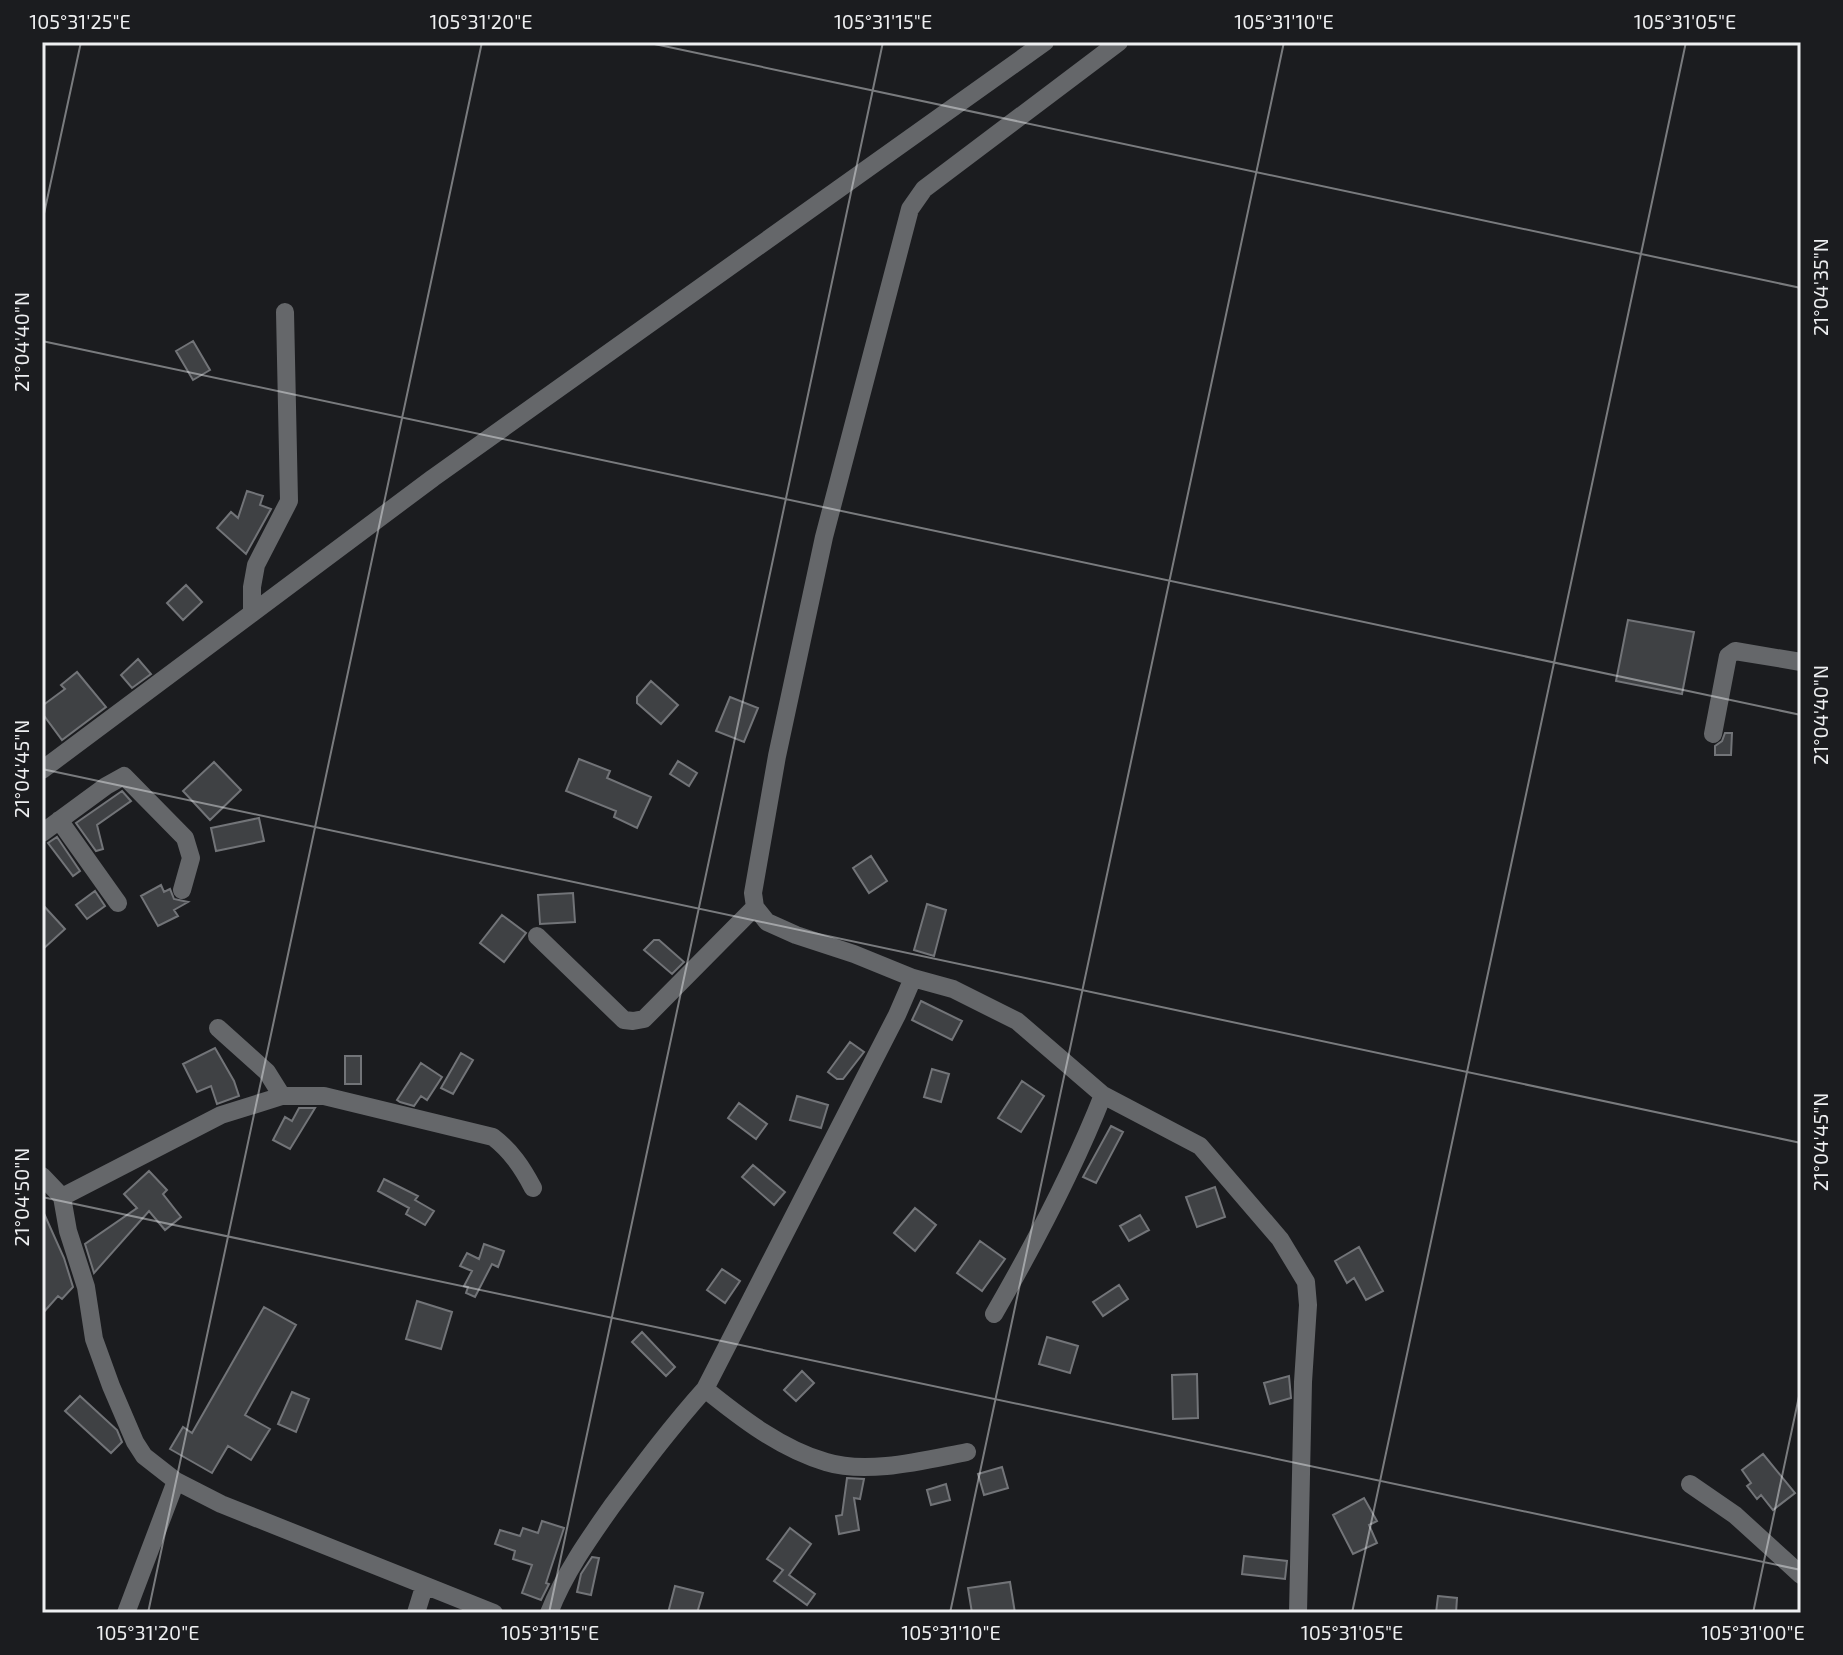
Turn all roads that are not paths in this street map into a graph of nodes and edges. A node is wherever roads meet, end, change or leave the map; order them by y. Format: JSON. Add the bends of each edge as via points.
{"nodes":[{"id":1,"x":1045,"y":42,"type":"edge"},
{"id":2,"x":1119,"y":42,"type":"edge"},
{"id":3,"x":285,"y":312,"type":"dead end"},
{"id":4,"x":252,"y":613,"type":"junction"},
{"id":5,"x":1801,"y":662,"type":"edge"},
{"id":6,"x":1713,"y":734,"type":"dead end"},
{"id":7,"x":43,"y":767,"type":"edge"},
{"id":8,"x":59,"y":820,"type":"junction"},
{"id":9,"x":42,"y":833,"type":"edge"},
{"id":10,"x":182,"y":890,"type":"dead end"},
{"id":11,"x":118,"y":903,"type":"dead end"},
{"id":12,"x":755,"y":907,"type":"junction"},
{"id":13,"x":537,"y":936,"type":"dead end"},
{"id":14,"x":913,"y":978,"type":"junction"},
{"id":15,"x":218,"y":1028,"type":"dead end"},
{"id":16,"x":1103,"y":1095,"type":"junction"},
{"id":17,"x":282,"y":1096,"type":"junction"},
{"id":18,"x":42,"y":1176,"type":"edge"},
{"id":19,"x":533,"y":1188,"type":"dead end"},
{"id":20,"x":62,"y":1197,"type":"junction"},
{"id":21,"x":994,"y":1314,"type":"dead end"},
{"id":22,"x":705,"y":1389,"type":"junction"},
{"id":23,"x":967,"y":1452,"type":"dead end"},
{"id":24,"x":176,"y":1481,"type":"junction"},
{"id":25,"x":1690,"y":1484,"type":"dead end"},
{"id":26,"x":1801,"y":1575,"type":"edge"},
{"id":27,"x":424,"y":1587,"type":"junction"},
{"id":28,"x":126,"y":1613,"type":"edge"},
{"id":29,"x":416,"y":1613,"type":"edge"},
{"id":30,"x":494,"y":1613,"type":"edge"},
{"id":31,"x":549,"y":1613,"type":"edge"},
{"id":32,"x":1298,"y":1613,"type":"edge"}],
"edges":[{"from":1,"to":4,"type":"street"},
{"from":2,"to":12,"type":"street","via":[[924,189],[910,209],[824,537],[777,756]]},
{"from":3,"to":4,"type":"street","via":[[289,501],[256,565]]},
{"from":4,"to":7,"type":"street"},
{"from":5,"to":6,"type":"street","via":[[1735,651],[1728,656]]},
{"from":8,"to":9,"type":"street"},
{"from":8,"to":10,"type":"street","via":[[124,776],[185,838],[191,858]]},
{"from":8,"to":11,"type":"street"},
{"from":12,"to":13,"type":"street","via":[[644,1019],[633,1021],[624,1020]]},
{"from":12,"to":14,"type":"street","via":[[767,922]]},
{"from":14,"to":16,"type":"street","via":[[953,989],[1017,1021]]},
{"from":14,"to":22,"type":"street"},
{"from":15,"to":17,"type":"street","via":[[267,1072]]},
{"from":16,"to":21,"type":"street","via":[[1081,1152]]},
{"from":16,"to":32,"type":"street","via":[[1200,1146],[1280,1239],[1306,1282]]},
{"from":17,"to":19,"type":"street","via":[[324,1096],[493,1137],[508,1149]]},
{"from":17,"to":20,"type":"street","via":[[221,1115]]},
{"from":18,"to":20,"type":"street"},
{"from":20,"to":24,"type":"street","via":[[94,1339],[111,1386],[144,1456]]},
{"from":22,"to":23,"type":"street","via":[[786,1446],[828,1463],[900,1465]]},
{"from":22,"to":31,"type":"street","via":[[597,1527],[560,1583]]},
{"from":24,"to":27,"type":"street"},
{"from":24,"to":28,"type":"street"},
{"from":25,"to":26,"type":"street","via":[[1735,1515]]},
{"from":27,"to":29,"type":"street"},
{"from":27,"to":30,"type":"street"}]}
